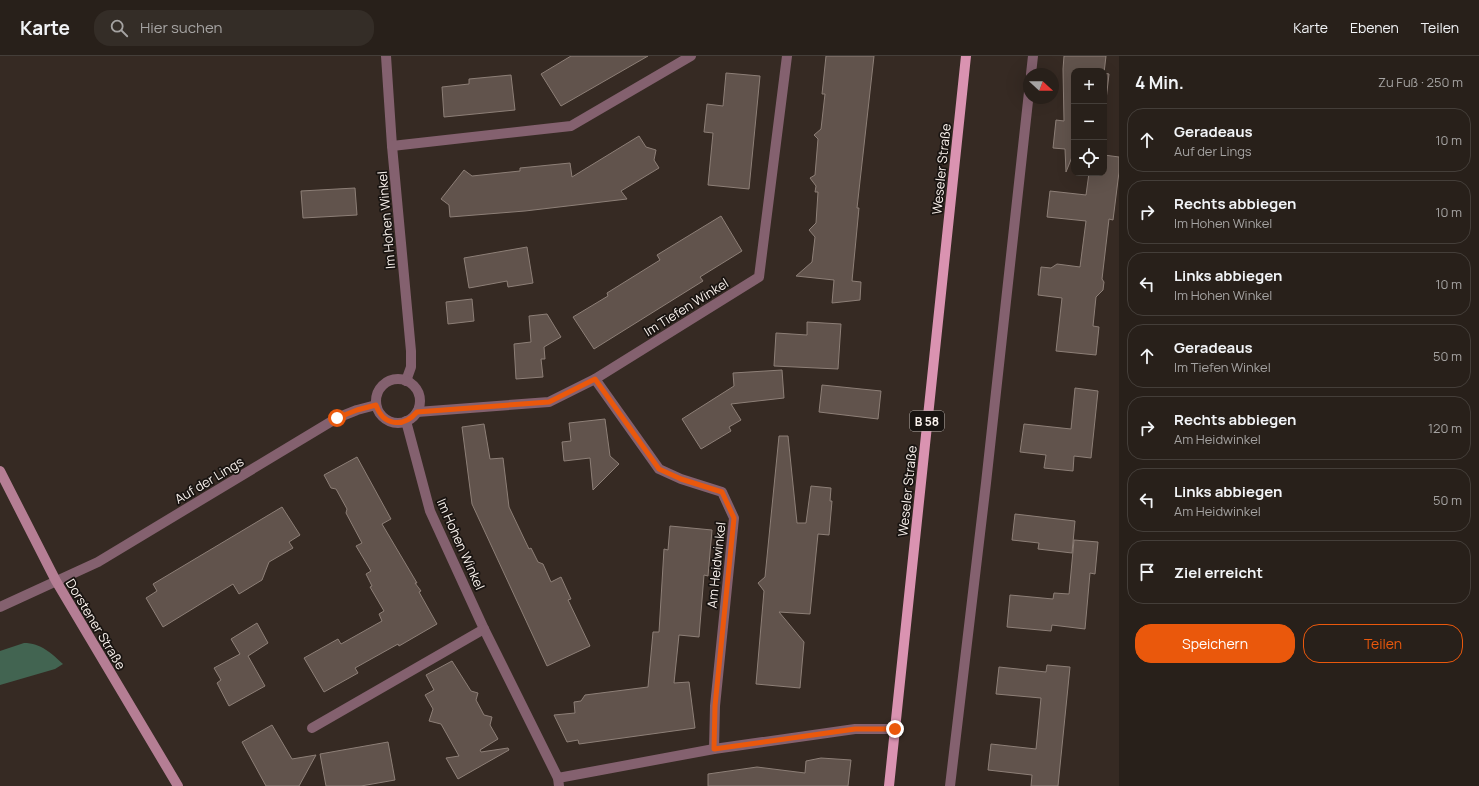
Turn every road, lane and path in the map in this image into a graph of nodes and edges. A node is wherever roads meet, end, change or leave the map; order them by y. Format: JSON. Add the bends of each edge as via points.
{"nodes":[{"id":1,"x":386,"y":56,"type":"edge"},
{"id":2,"x":691,"y":56,"type":"edge"},
{"id":3,"x":787,"y":56,"type":"edge"},
{"id":4,"x":966,"y":56,"type":"edge"},
{"id":5,"x":1033,"y":56,"type":"edge"},
{"id":6,"x":1032,"y":68,"type":"edge"},
{"id":7,"x":1028,"y":104,"type":"edge"},
{"id":8,"x":392,"y":146,"type":"junction"},
{"id":9,"x":595,"y":379,"type":"junction"},
{"id":10,"x":406,"y":381,"type":"junction"},
{"id":11,"x":376,"y":405,"type":"junction"},
{"id":12,"x":417,"y":412,"type":"junction"},
{"id":13,"x":406,"y":421,"type":"junction"},
{"id":14,"x":0,"y":472,"type":"edge"},
{"id":15,"x":56,"y":581,"type":"junction"},
{"id":16,"x":0,"y":607,"type":"edge"},
{"id":17,"x":484,"y":629,"type":"junction"},
{"id":18,"x":312,"y":728,"type":"dead end"},
{"id":19,"x":895,"y":729,"type":"junction"},
{"id":20,"x":714,"y":749,"type":"junction"},
{"id":21,"x":559,"y":782,"type":"edge"},
{"id":22,"x":178,"y":786,"type":"edge"},
{"id":23,"x":889,"y":786,"type":"edge"},
{"id":24,"x":950,"y":786,"type":"edge"}],
"edges":[{"from":1,"to":8,"type":"street","name":"Im Hohen Winkel"},
{"from":2,"to":8,"type":"street","via":[[571,126]]},
{"from":3,"to":9,"type":"street","name":"Im Tiefen Winkel","via":[[759,277]]},
{"from":4,"to":19,"type":"main road","name":"Weseler Straße","number":"B 58"},
{"from":5,"to":6,"type":"street"},
{"from":7,"to":24,"type":"street"},
{"from":8,"to":10,"type":"street","name":"Im Hohen Winkel","via":[[411,351],[411,367]]},
{"from":9,"to":12,"type":"street","name":"Im Tiefen Winkel","via":[[549,402]]},
{"from":9,"to":20,"type":"street","name":"Am Heidwinkel","via":[[659,469],[722,492],[734,518],[715,706]]},
{"from":10,"to":11,"type":"street","via":[[395,379],[384,384],[377,393]]},
{"from":10,"to":12,"type":"street","via":[[416,388],[419,394]]},
{"from":11,"to":13,"type":"street","via":[[387,420]]},
{"from":11,"to":15,"type":"street","name":"Auf der Lings","via":[[337,418],[98,562]]},
{"from":12,"to":13,"type":"street"},
{"from":13,"to":17,"type":"street","name":"Im Hohen Winkel","via":[[430,511]]},
{"from":14,"to":15,"type":"main road","name":"Dorstener Straße"},
{"from":15,"to":16,"type":"street","name":"Auf der Lings"},
{"from":15,"to":22,"type":"main road","name":"Dorstener Straße"},
{"from":17,"to":18,"type":"street"},
{"from":17,"to":21,"type":"street","name":"Im Hohen Winkel"},
{"from":19,"to":20,"type":"street","via":[[855,729]]},
{"from":19,"to":23,"type":"main road","name":"Weseler Straße","number":"B 58"},
{"from":20,"to":21,"type":"street"}]}
